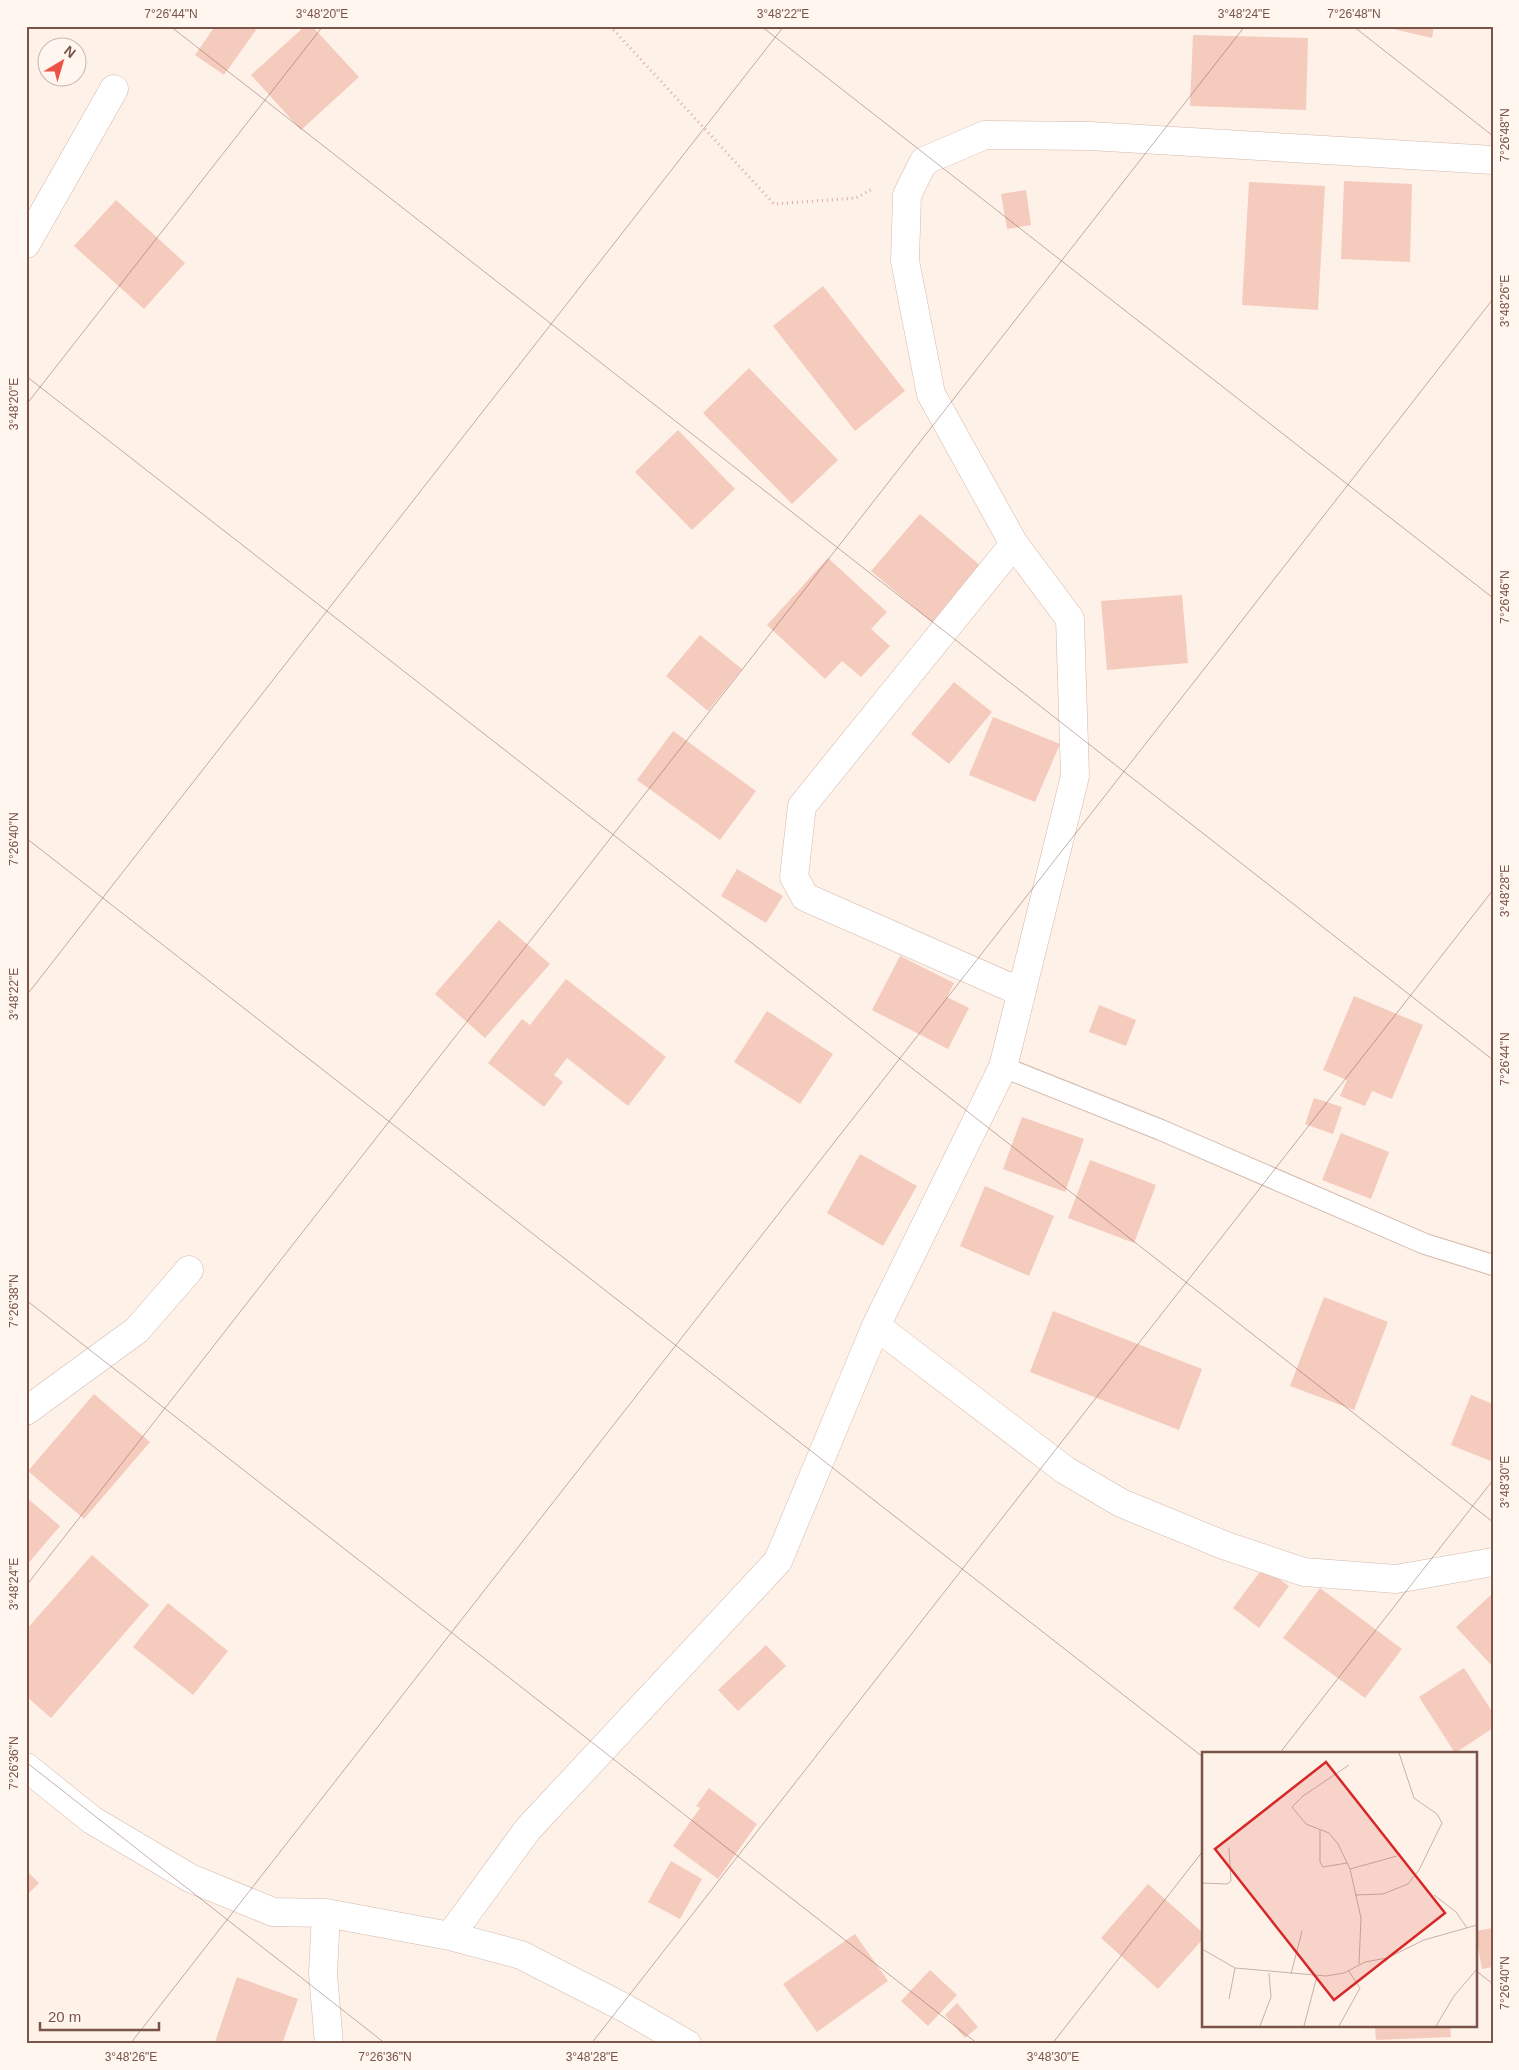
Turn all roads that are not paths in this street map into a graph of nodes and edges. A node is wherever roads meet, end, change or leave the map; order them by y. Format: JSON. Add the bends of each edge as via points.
{"nodes":[{"id":1,"x":114,"y":89,"type":"dead end"},
{"id":2,"x":1493,"y":160,"type":"edge"},
{"id":3,"x":26,"y":244,"type":"edge"},
{"id":4,"x":1014,"y":544,"type":"junction"},
{"id":5,"x":1021,"y":992,"type":"junction"},
{"id":6,"x":1003,"y":1067,"type":"junction"},
{"id":7,"x":1493,"y":1265,"type":"edge"},
{"id":8,"x":189,"y":1270,"type":"dead end"},
{"id":9,"x":876,"y":1326,"type":"junction"},
{"id":10,"x":26,"y":1411,"type":"edge"},
{"id":11,"x":1493,"y":1562,"type":"edge"},
{"id":12,"x":26,"y":1767,"type":"edge"},
{"id":13,"x":326,"y":1913,"type":"junction"},
{"id":14,"x":450,"y":1936,"type":"junction"},
{"id":15,"x":329,"y":2044,"type":"edge"},
{"id":16,"x":687,"y":2044,"type":"edge"}],
"edges":[{"from":1,"to":3,"type":"street"},
{"from":2,"to":4,"type":"street","via":[[1100,136],[985,135],[924,161],[907,195],[905,261],[930,394]]},
{"from":4,"to":5,"type":"street","via":[[1070,619],[1076,776]]},
{"from":4,"to":5,"type":"street","via":[[802,806],[794,877],[805,896]]},
{"from":5,"to":6,"type":"street"},
{"from":6,"to":7,"type":"lane","via":[[1161,1130],[1424,1244]]},
{"from":6,"to":9,"type":"street"},
{"from":8,"to":10,"type":"street","via":[[137,1330]]},
{"from":9,"to":11,"type":"street","via":[[1065,1470],[1121,1503],[1226,1546],[1304,1572],[1396,1579]]},
{"from":9,"to":14,"type":"street","via":[[778,1561],[528,1829]]},
{"from":12,"to":13,"type":"street","via":[[92,1820],[190,1878],[273,1912]]},
{"from":13,"to":14,"type":"street"},
{"from":13,"to":15,"type":"street","via":[[323,1974]]},
{"from":14,"to":16,"type":"street","via":[[521,1955]]}]}
